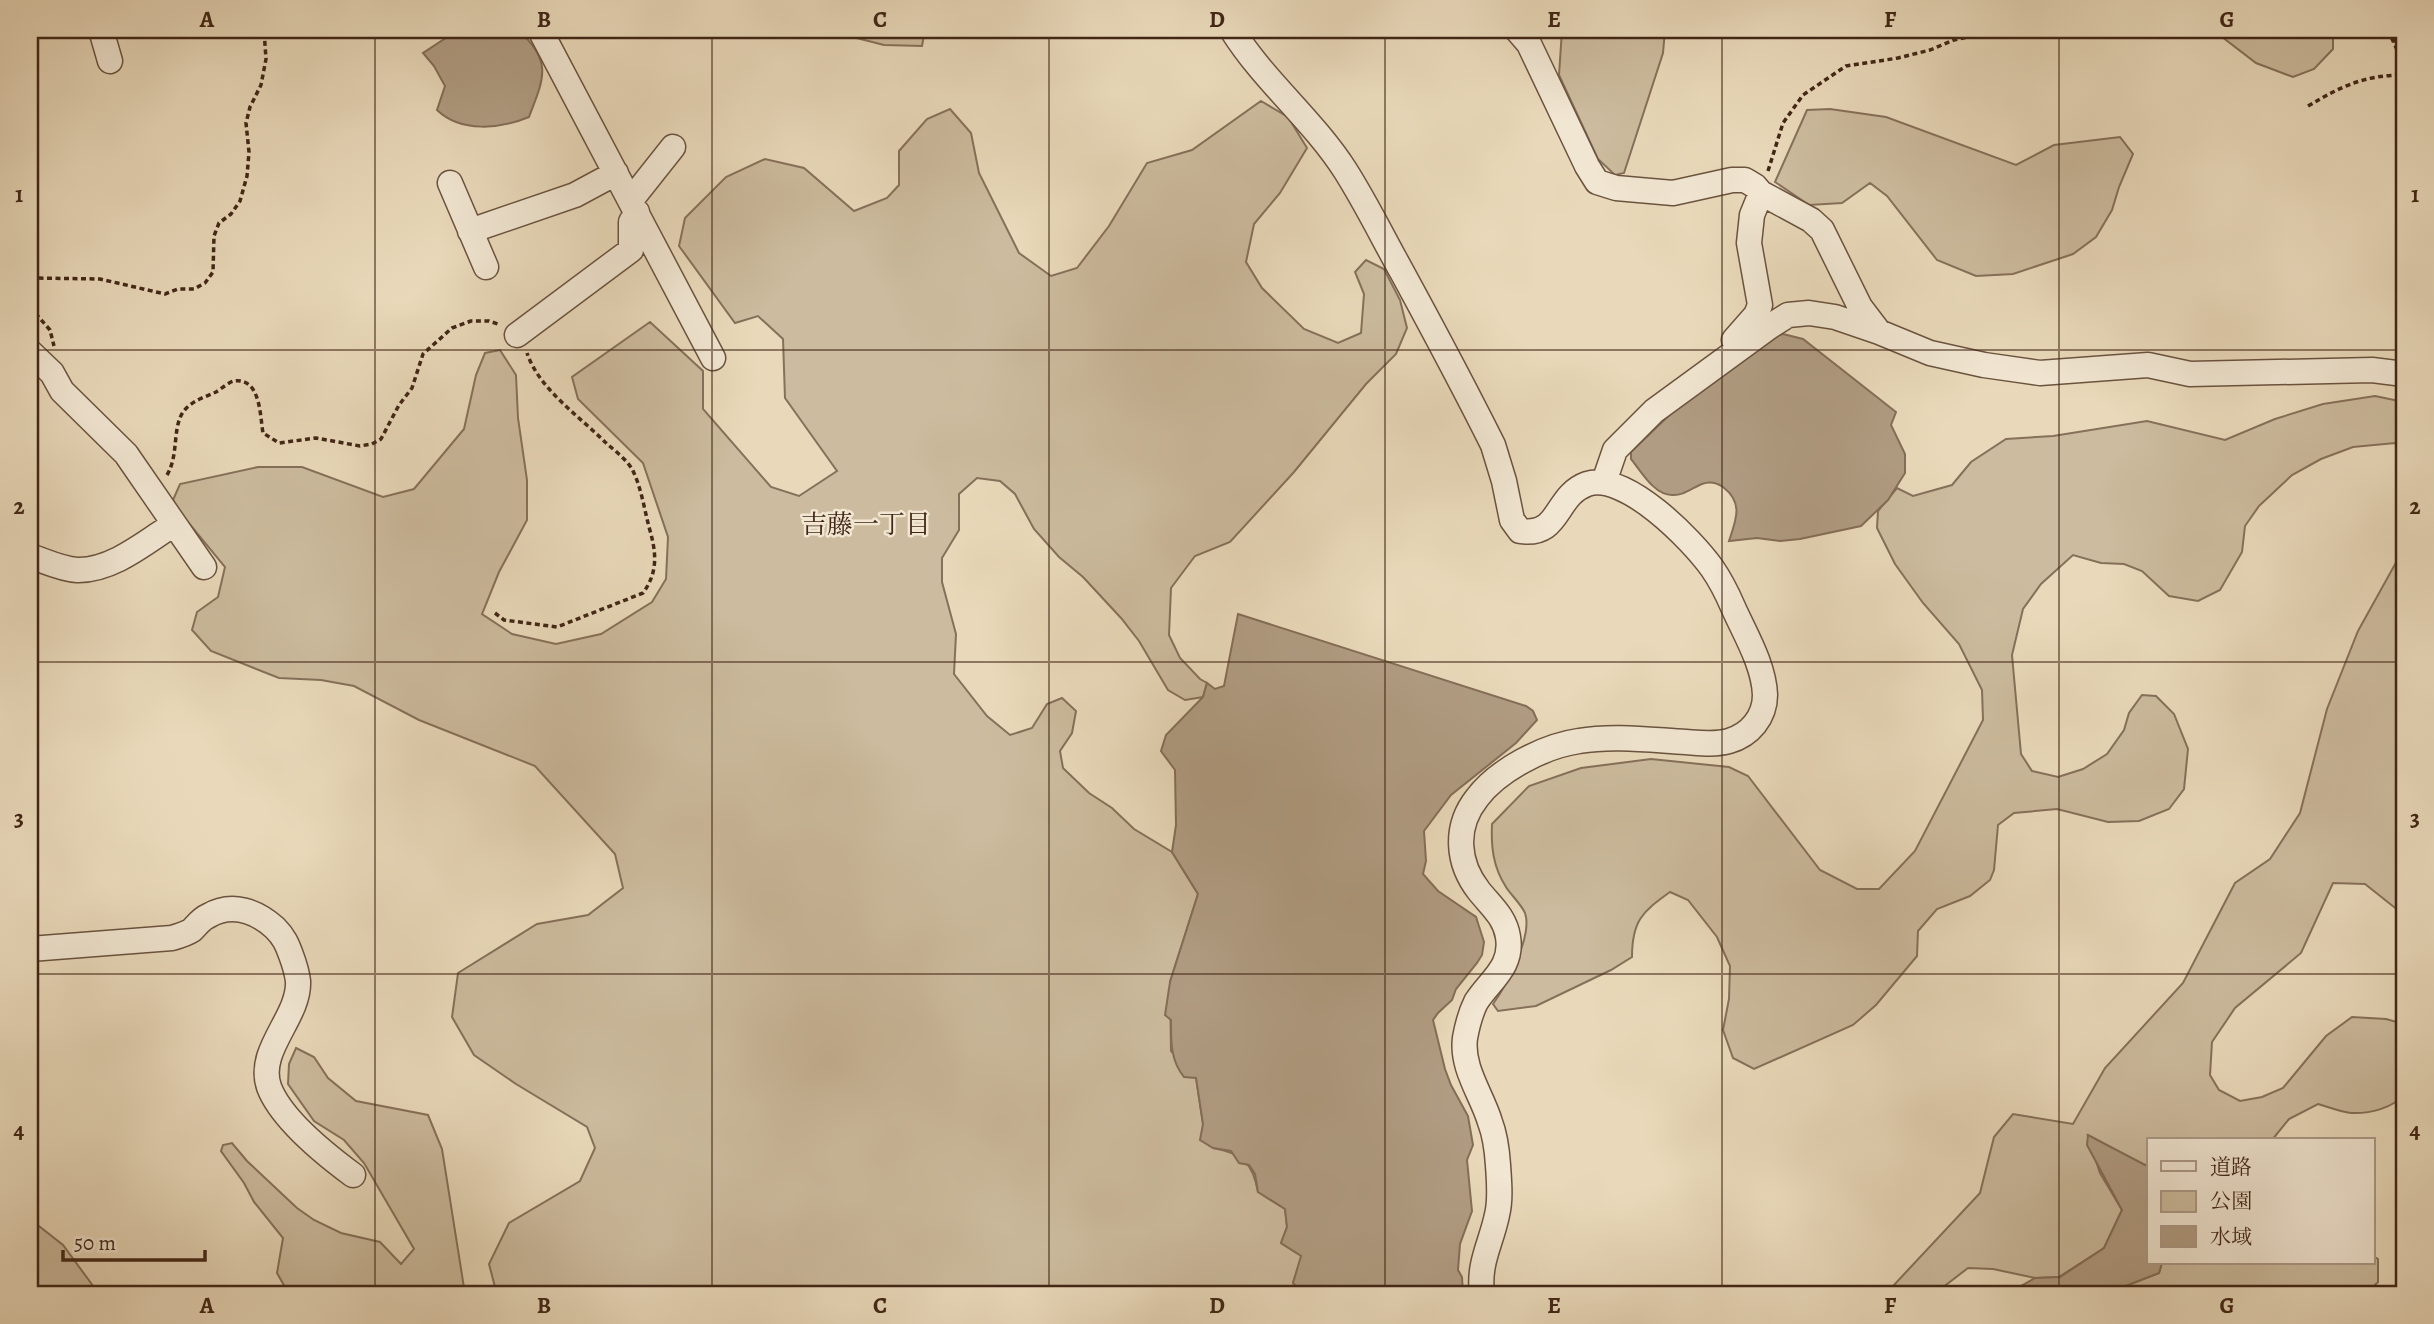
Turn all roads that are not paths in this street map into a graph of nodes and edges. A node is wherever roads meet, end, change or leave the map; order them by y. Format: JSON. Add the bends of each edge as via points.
{"nodes":[{"id":1,"x":101,"y":30,"type":"edge"},
{"id":2,"x":540,"y":30,"type":"edge"},
{"id":3,"x":1232,"y":30,"type":"edge"},
{"id":4,"x":1517,"y":30,"type":"edge"},
{"id":5,"x":110,"y":61,"type":"dead end"},
{"id":6,"x":673,"y":146,"type":"dead end"},
{"id":7,"x":616,"y":173,"type":"junction"},
{"id":8,"x":450,"y":183,"type":"dead end"},
{"id":9,"x":1760,"y":193,"type":"junction"},
{"id":10,"x":634,"y":206,"type":"junction"},
{"id":11,"x":470,"y":232,"type":"junction"},
{"id":12,"x":486,"y":267,"type":"dead end"},
{"id":13,"x":1879,"y":332,"type":"junction"},
{"id":14,"x":517,"y":335,"type":"road end"},
{"id":15,"x":713,"y":358,"type":"dead end"},
{"id":16,"x":37,"y":359,"type":"edge"},
{"id":17,"x":1719,"y":363,"type":"junction"},
{"id":18,"x":2404,"y":374,"type":"edge"},
{"id":19,"x":1604,"y":482,"type":"junction"},
{"id":20,"x":174,"y":524,"type":"junction"},
{"id":21,"x":30,"y":556,"type":"edge"},
{"id":22,"x":204,"y":567,"type":"dead end"},
{"id":23,"x":30,"y":950,"type":"edge"},
{"id":24,"x":353,"y":1175,"type":"dead end"},
{"id":25,"x":1482,"y":1294,"type":"edge"}],
"edges":[{"from":1,"to":5,"type":"street"},
{"from":2,"to":7,"type":"street"},
{"from":3,"to":19,"type":"street","via":[[1270,82],[1322,137],[1371,215],[1493,445],[1512,520],[1520,531],[1545,528],[1573,493],[1587,484]]},
{"from":4,"to":9,"type":"street","via":[[1529,44],[1597,182],[1672,193],[1745,180]]},
{"from":6,"to":10,"type":"street"},
{"from":7,"to":10,"type":"street"},
{"from":7,"to":11,"type":"street","via":[[575,195]]},
{"from":8,"to":11,"type":"street"},
{"from":9,"to":13,"type":"street","via":[[1822,230],[1860,307]]},
{"from":9,"to":17,"type":"street","via":[[1749,243],[1760,305]]},
{"from":10,"to":14,"type":"street","via":[[631,250]]},
{"from":10,"to":15,"type":"street"},
{"from":11,"to":12,"type":"street"},
{"from":13,"to":17,"type":"street","via":[[1835,317],[1788,315]]},
{"from":13,"to":18,"type":"street","via":[[1930,353],[2040,373],[2148,365],[2190,374],[2372,370]]},
{"from":16,"to":20,"type":"street","via":[[62,391],[126,454]]},
{"from":17,"to":19,"type":"street","via":[[1654,411],[1615,450]]},
{"from":19,"to":25,"type":"street","via":[[1633,495],[1673,525],[1712,568],[1762,675],[1765,706],[1758,722],[1731,741],[1592,739],[1537,753],[1506,772],[1477,798],[1469,812],[1460,842],[1463,862],[1469,878],[1504,920],[1509,938],[1500,975],[1476,1003],[1464,1042],[1498,1161],[1498,1213],[1482,1259]]},
{"from":20,"to":21,"type":"street","via":[[93,569],[75,570]]},
{"from":20,"to":22,"type":"street"},
{"from":23,"to":24,"type":"street","via":[[172,939],[205,917],[239,908],[269,923],[285,937],[298,982],[267,1065],[269,1086],[286,1115]]}]}
